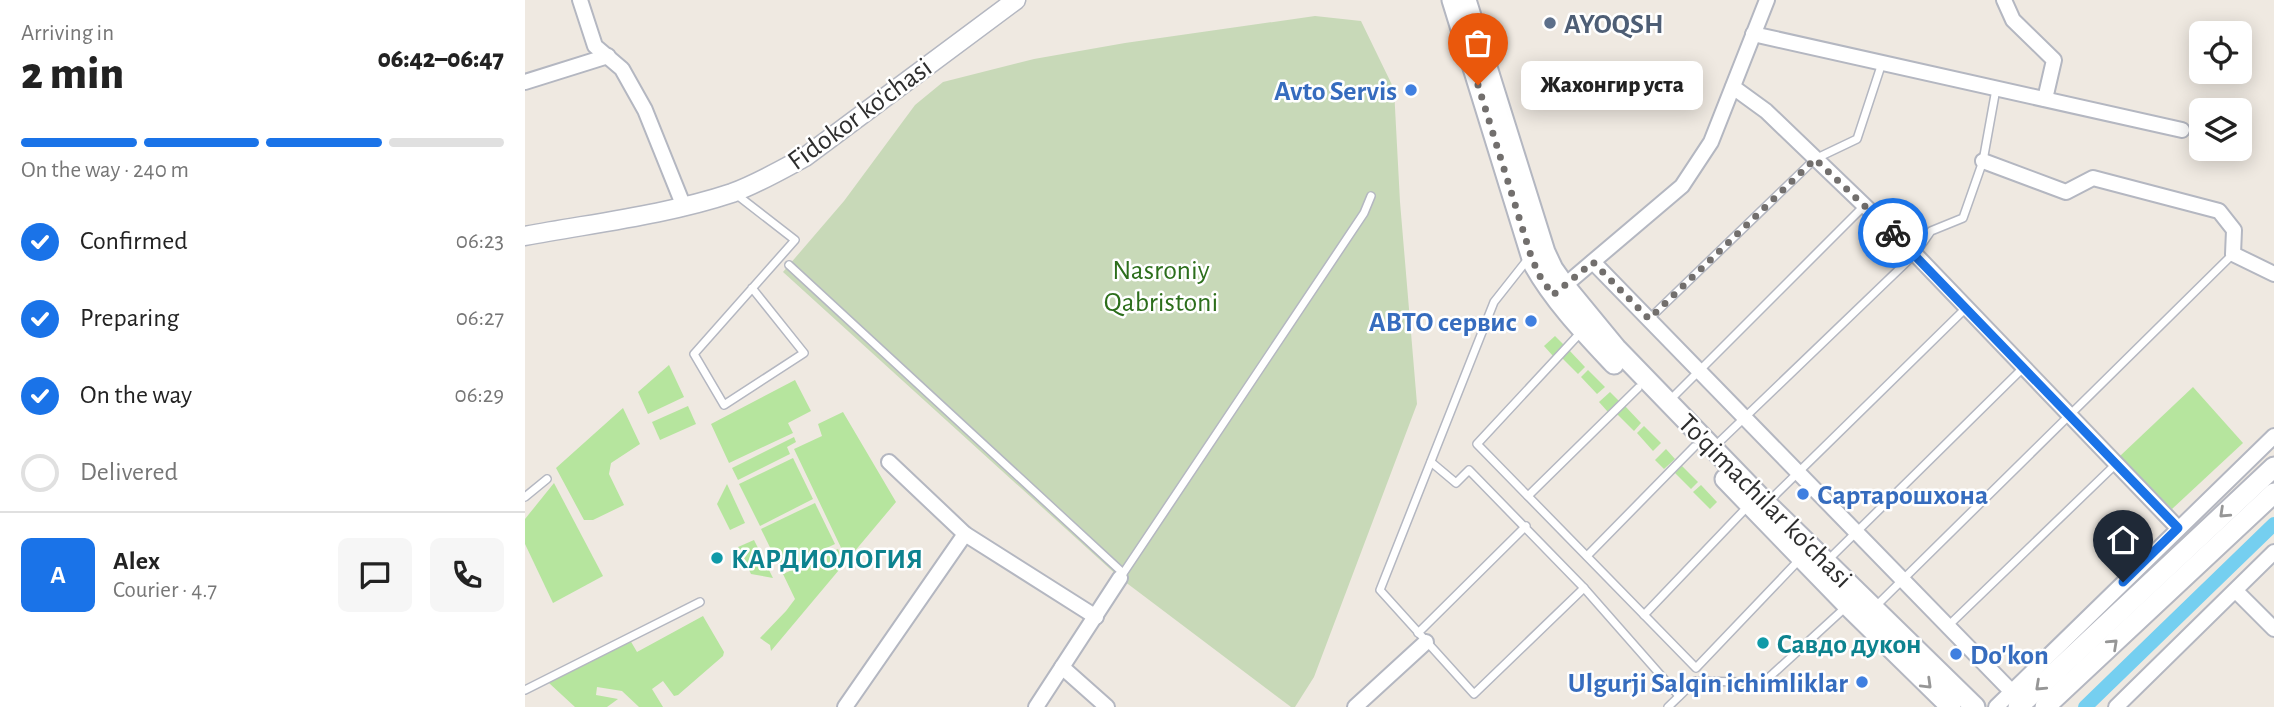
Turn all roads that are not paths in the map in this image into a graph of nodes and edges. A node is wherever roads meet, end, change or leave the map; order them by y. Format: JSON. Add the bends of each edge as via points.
{"nodes":[{"id":1,"x":580,"y":0,"type":"edge"},
{"id":2,"x":1016,"y":0,"type":"edge"},
{"id":3,"x":1452,"y":0,"type":"edge"},
{"id":4,"x":1466,"y":0,"type":"edge"},
{"id":5,"x":1767,"y":0,"type":"edge"},
{"id":6,"x":2004,"y":0,"type":"edge"},
{"id":7,"x":1753,"y":34,"type":"junction"},
{"id":8,"x":608,"y":56,"type":"junction"},
{"id":9,"x":1882,"y":63,"type":"junction"},
{"id":10,"x":525,"y":82,"type":"edge"},
{"id":11,"x":1733,"y":87,"type":"junction"},
{"id":12,"x":1996,"y":88,"type":"junction"},
{"id":13,"x":2045,"y":99,"type":"junction"},
{"id":14,"x":2182,"y":131,"type":"dead end"},
{"id":15,"x":1815,"y":159,"type":"junction"},
{"id":16,"x":1983,"y":162,"type":"junction"},
{"id":17,"x":734,"y":192,"type":"junction"},
{"id":18,"x":1371,"y":196,"type":"dead end"},
{"id":19,"x":1864,"y":206,"type":"junction"},
{"id":20,"x":684,"y":207,"type":"junction"},
{"id":21,"x":525,"y":236,"type":"edge"},
{"id":22,"x":1915,"y":254,"type":"junction"},
{"id":23,"x":2233,"y":254,"type":"junction"},
{"id":24,"x":1531,"y":256,"type":"junction"},
{"id":25,"x":1593,"y":262,"type":"junction"},
{"id":26,"x":789,"y":265,"type":"dead end"},
{"id":27,"x":2274,"y":274,"type":"edge"},
{"id":28,"x":752,"y":288,"type":"junction"},
{"id":29,"x":1559,"y":290,"type":"junction"},
{"id":30,"x":1966,"y":307,"type":"junction"},
{"id":31,"x":1649,"y":319,"type":"junction"},
{"id":32,"x":1583,"y":331,"type":"junction"},
{"id":33,"x":2024,"y":367,"type":"junction"},
{"id":34,"x":1699,"y":370,"type":"junction"},
{"id":35,"x":1638,"y":388,"type":"junction"},
{"id":36,"x":1669,"y":401,"type":"junction"},
{"id":37,"x":2070,"y":416,"type":"junction"},
{"id":38,"x":1745,"y":418,"type":"junction"},
{"id":39,"x":2274,"y":436,"type":"edge"},
{"id":40,"x":1704,"y":447,"type":"junction"},
{"id":41,"x":890,"y":462,"type":"dead end"},
{"id":42,"x":1431,"y":462,"type":"junction"},
{"id":43,"x":2117,"y":464,"type":"junction"},
{"id":44,"x":2274,"y":467,"type":"edge"},
{"id":45,"x":1798,"y":472,"type":"junction"},
{"id":46,"x":547,"y":479,"type":"dead end"},
{"id":47,"x":2274,"y":493,"type":"edge"},
{"id":48,"x":1528,"y":496,"type":"junction"},
{"id":49,"x":525,"y":497,"type":"edge"},
{"id":50,"x":1758,"y":504,"type":"junction"},
{"id":51,"x":1526,"y":526,"type":"junction"},
{"id":52,"x":2178,"y":528,"type":"junction"},
{"id":53,"x":1856,"y":531,"type":"junction"},
{"id":54,"x":965,"y":534,"type":"junction"},
{"id":55,"x":2274,"y":552,"type":"edge"},
{"id":56,"x":1587,"y":556,"type":"junction"},
{"id":57,"x":1801,"y":558,"type":"junction"},
{"id":58,"x":1826,"y":561,"type":"junction"},
{"id":59,"x":1121,"y":576,"type":"junction"},
{"id":60,"x":1903,"y":580,"type":"junction"},
{"id":61,"x":1584,"y":588,"type":"junction"},
{"id":62,"x":2236,"y":591,"type":"junction"},
{"id":63,"x":700,"y":601,"type":"dead end"},
{"id":64,"x":1847,"y":606,"type":"junction"},
{"id":65,"x":1874,"y":608,"type":"junction"},
{"id":66,"x":1644,"y":615,"type":"junction"},
{"id":67,"x":1096,"y":617,"type":"junction"},
{"id":68,"x":1948,"y":626,"type":"junction"},
{"id":69,"x":2274,"y":629,"type":"edge"},
{"id":70,"x":1422,"y":637,"type":"junction"},
{"id":71,"x":1062,"y":667,"type":"junction"},
{"id":72,"x":1741,"y":682,"type":"dead end"},
{"id":73,"x":1764,"y":682,"type":"dead end"},
{"id":74,"x":525,"y":690,"type":"edge"},
{"id":75,"x":1679,"y":696,"type":"junction"},
{"id":76,"x":2015,"y":699,"type":"edge"},
{"id":77,"x":845,"y":707,"type":"edge"},
{"id":78,"x":1036,"y":707,"type":"edge"},
{"id":79,"x":1107,"y":707,"type":"edge"},
{"id":80,"x":1355,"y":707,"type":"edge"},
{"id":81,"x":1668,"y":707,"type":"edge"},
{"id":82,"x":1951,"y":707,"type":"edge"},
{"id":83,"x":1975,"y":707,"type":"edge"},
{"id":84,"x":1996,"y":707,"type":"edge"},
{"id":85,"x":2045,"y":707,"type":"edge"},
{"id":86,"x":2116,"y":707,"type":"edge"}],
"edges":[{"from":1,"to":8,"type":"street","via":[[595,46]]},
{"from":2,"to":17,"type":"street","name":"Fidokor ko'chasi","via":[[805,157]]},
{"from":3,"to":24,"type":"main road","name":"To'qimachilar ko'chasi"},
{"from":4,"to":29,"type":"main road","name":"To'qimachilar ko'chasi"},
{"from":5,"to":7,"type":"street"},
{"from":6,"to":13,"type":"street","via":[[2013,20],[2054,60]]},
{"from":7,"to":9,"type":"street"},
{"from":7,"to":11,"type":"street"},
{"from":8,"to":10,"type":"street"},
{"from":8,"to":20,"type":"street","via":[[622,69],[645,110]]},
{"from":9,"to":12,"type":"street"},
{"from":9,"to":15,"type":"lane","via":[[1857,139]]},
{"from":11,"to":15,"type":"street","via":[[1766,111]]},
{"from":11,"to":25,"type":"street","via":[[1711,142],[1682,186]]},
{"from":12,"to":13,"type":"street"},
{"from":12,"to":16,"type":"lane"},
{"from":13,"to":14,"type":"street"},
{"from":15,"to":19,"type":"street"},
{"from":15,"to":31,"type":"lane"},
{"from":16,"to":22,"type":"lane","via":[[1963,218],[1931,231]]},
{"from":16,"to":23,"type":"street","via":[[2066,192],[2093,178],[2219,211],[2234,230]]},
{"from":17,"to":20,"type":"street","name":"Fidokor ko'chasi"},
{"from":17,"to":28,"type":"lane","via":[[796,240]]},
{"from":18,"to":59,"type":"lane"},
{"from":19,"to":22,"type":"street"},
{"from":19,"to":34,"type":"lane"},
{"from":20,"to":21,"type":"street","name":"Fidokor ko'chasi"},
{"from":22,"to":30,"type":"street"},
{"from":22,"to":38,"type":"lane"},
{"from":23,"to":27,"type":"street"},
{"from":23,"to":37,"type":"lane"},
{"from":24,"to":29,"type":"main road","name":"To'qimachilar ko'chasi","via":[[1539,275]]},
{"from":24,"to":42,"type":"lane","via":[[1494,302]]},
{"from":25,"to":29,"type":"street"},
{"from":25,"to":31,"type":"street"},
{"from":26,"to":59,"type":"lane"},
{"from":28,"to":28,"type":"lane","via":[[694,354],[724,405],[804,353]]},
{"from":29,"to":32,"type":"main road","name":"To'qimachilar ko'chasi"},
{"from":29,"to":36,"type":"main road","name":"To'qimachilar ko'chasi"},
{"from":30,"to":33,"type":"street"},
{"from":30,"to":45,"type":"lane"},
{"from":31,"to":34,"type":"street"},
{"from":32,"to":35,"type":"main road","name":"To'qimachilar ko'chasi"},
{"from":32,"to":48,"type":"lane","via":[[1477,444]]},
{"from":33,"to":37,"type":"street"},
{"from":33,"to":53,"type":"lane"},
{"from":34,"to":36,"type":"lane"},
{"from":34,"to":38,"type":"street"},
{"from":35,"to":40,"type":"main road","name":"To'qimachilar ko'chasi"},
{"from":35,"to":48,"type":"lane"},
{"from":36,"to":40,"type":"main road","name":"To'qimachilar ko'chasi"},
{"from":37,"to":43,"type":"street"},
{"from":37,"to":60,"type":"lane"},
{"from":38,"to":40,"type":"lane"},
{"from":38,"to":45,"type":"street"},
{"from":39,"to":52,"type":"street"},
{"from":40,"to":50,"type":"main road","name":"To'qimachilar ko'chasi"},
{"from":40,"to":56,"type":"lane"},
{"from":41,"to":54,"type":"street"},
{"from":42,"to":51,"type":"lane","via":[[1456,482],[1469,470]]},
{"from":42,"to":70,"type":"lane","via":[[1380,590]]},
{"from":43,"to":52,"type":"street"},
{"from":43,"to":68,"type":"lane"},
{"from":44,"to":76,"type":"main road","one_way":true},
{"from":45,"to":50,"type":"lane"},
{"from":45,"to":53,"type":"street"},
{"from":46,"to":49,"type":"lane"},
{"from":85,"to":47,"type":"main road","one_way":true},
{"from":48,"to":56,"type":"lane"},
{"from":50,"to":57,"type":"main road","name":"To'qimachilar ko'chasi"},
{"from":50,"to":58,"type":"main road","name":"To'qimachilar ko'chasi"},
{"from":50,"to":66,"type":"lane"},
{"from":51,"to":61,"type":"lane"},
{"from":51,"to":70,"type":"lane"},
{"from":52,"to":76,"type":"street"},
{"from":53,"to":58,"type":"lane"},
{"from":53,"to":60,"type":"street"},
{"from":54,"to":67,"type":"street"},
{"from":54,"to":77,"type":"street"},
{"from":55,"to":62,"type":"street"},
{"from":56,"to":66,"type":"lane"},
{"from":57,"to":64,"type":"main road","name":"To'qimachilar ko'chasi"},
{"from":57,"to":66,"type":"lane","via":[[1696,668]]},
{"from":58,"to":65,"type":"main road","name":"To'qimachilar ko'chasi"},
{"from":59,"to":67,"type":"street"},
{"from":60,"to":65,"type":"lane"},
{"from":60,"to":68,"type":"street"},
{"from":61,"to":70,"type":"lane","via":[[1474,694]]},
{"from":61,"to":75,"type":"lane"},
{"from":62,"to":69,"type":"street"},
{"from":62,"to":86,"type":"street"},
{"from":63,"to":74,"type":"lane"},
{"from":64,"to":73,"type":"lane"},
{"from":64,"to":82,"type":"main road","name":"To'qimachilar ko'chasi","one_way":true},
{"from":65,"to":83,"type":"main road","name":"To'qimachilar ko'chasi"},
{"from":67,"to":71,"type":"street"},
{"from":68,"to":76,"type":"street"},
{"from":70,"to":80,"type":"street"},
{"from":71,"to":78,"type":"street"},
{"from":71,"to":79,"type":"street"},
{"from":72,"to":75,"type":"lane","via":[[1695,681]]},
{"from":75,"to":81,"type":"lane"},
{"from":76,"to":84,"type":"street"}]}
